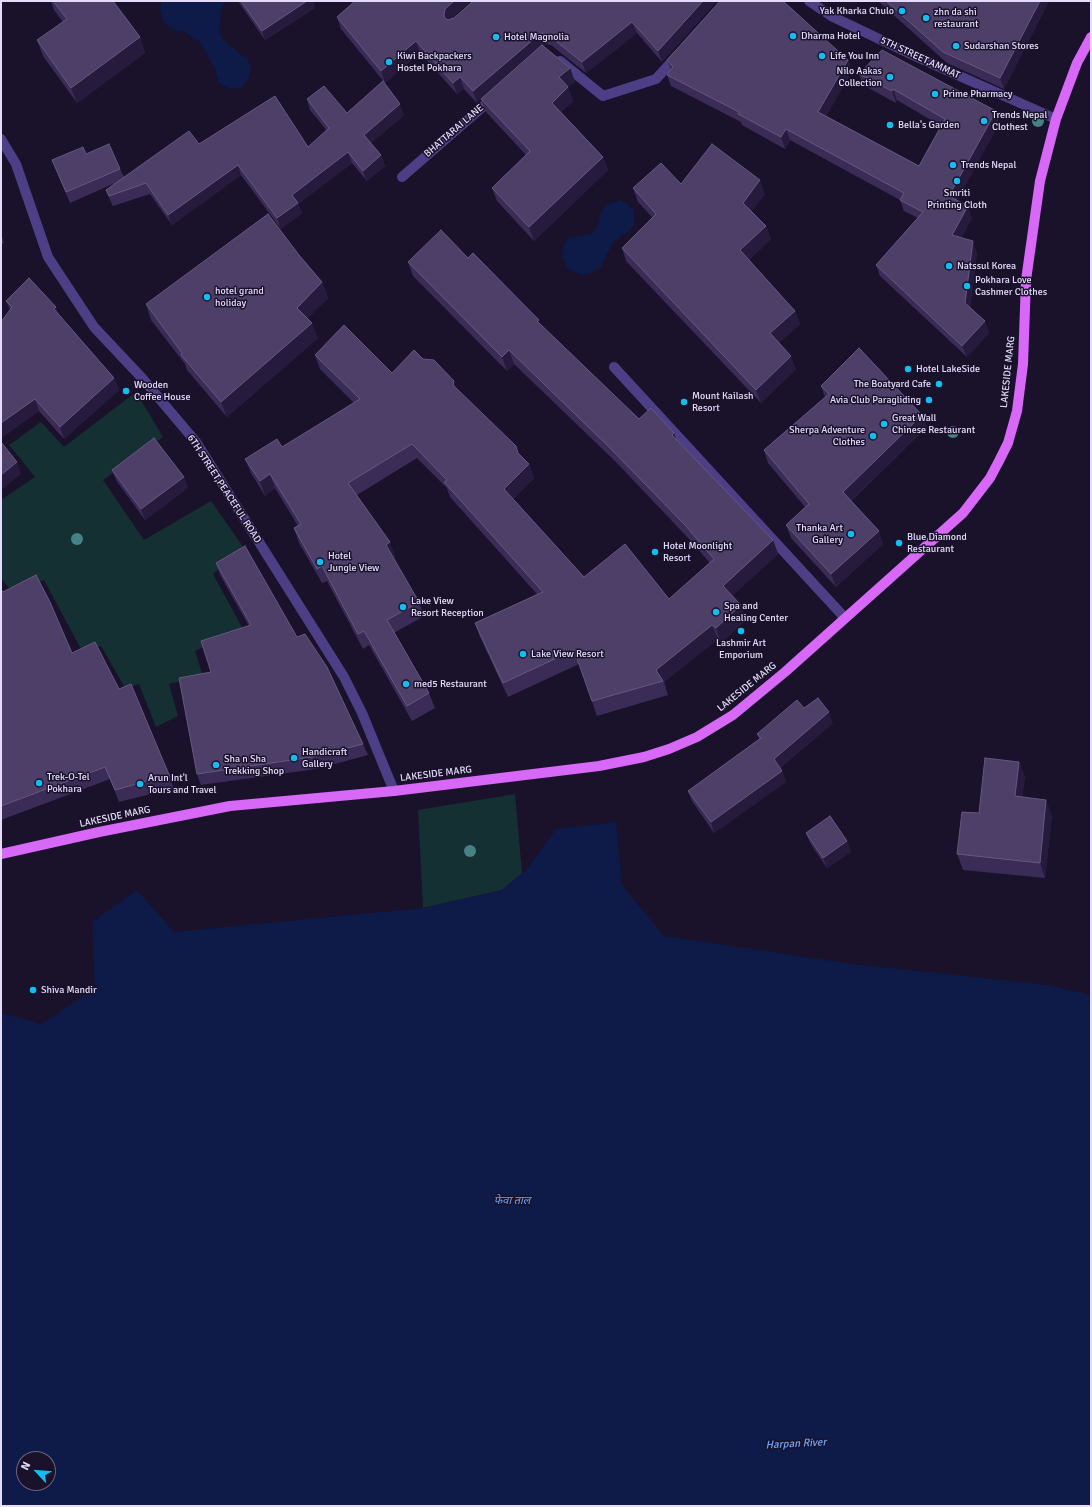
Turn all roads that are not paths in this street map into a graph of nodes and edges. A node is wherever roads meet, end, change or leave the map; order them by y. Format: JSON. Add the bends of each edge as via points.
{"nodes":[{"id":1,"x":809,"y":1,"type":"edge"},
{"id":2,"x":1091,"y":37,"type":"edge"},
{"id":3,"x":686,"y":46,"type":"edge"},
{"id":4,"x":553,"y":55,"type":"edge"},
{"id":5,"x":501,"y":91,"type":"edge"},
{"id":6,"x":1056,"y":118,"type":"junction"},
{"id":7,"x":1,"y":139,"type":"edge"},
{"id":8,"x":402,"y":176,"type":"dead end"},
{"id":9,"x":614,"y":367,"type":"dead end"},
{"id":10,"x":845,"y":618,"type":"junction"},
{"id":11,"x":394,"y":790,"type":"junction"},
{"id":12,"x":1,"y":854,"type":"edge"}],
"edges":[{"from":1,"to":6,"type":"street","name":"5TH STREET,AMMAT","via":[[854,27]]},
{"from":2,"to":6,"type":"main road","name":"LAKESIDE MARG","via":[[1077,63]]},
{"from":3,"to":4,"type":"street","via":[[656,79],[603,96]]},
{"from":5,"to":8,"type":"street","name":"BHATTARAI LANE"},
{"from":6,"to":10,"type":"main road","name":"LAKESIDE MARG","via":[[1040,181],[1026,280],[1023,364],[1017,411],[1008,443],[990,478],[963,513]]},
{"from":7,"to":11,"type":"street","name":"6TH STREET,PEACEFUL ROAD","via":[[16,164],[48,257],[94,327],[142,378],[196,442],[344,677],[362,712]]},
{"from":9,"to":10,"type":"street"},
{"from":10,"to":11,"type":"main road","name":"LAKESIDE MARG","via":[[733,715],[697,737],[669,749],[599,766]]},
{"from":11,"to":12,"type":"main road","name":"LAKESIDE MARG","via":[[230,806]]}]}
